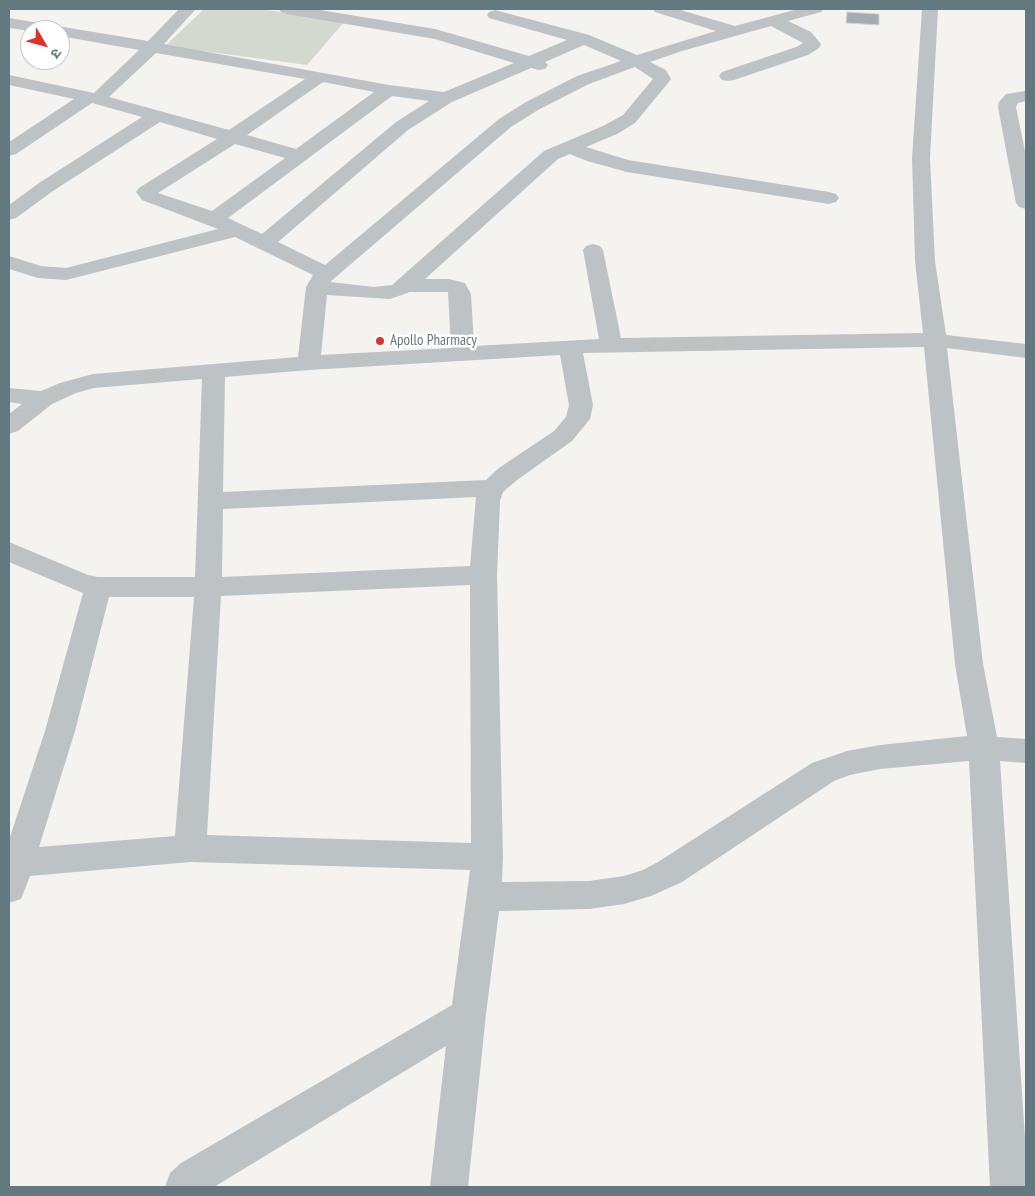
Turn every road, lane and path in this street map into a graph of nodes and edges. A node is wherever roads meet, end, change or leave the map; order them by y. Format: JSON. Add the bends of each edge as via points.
{"nodes":[{"id":1,"x":188,"y":9,"type":"edge"},
{"id":2,"x":287,"y":9,"type":"edge"},
{"id":3,"x":661,"y":9,"type":"edge"},
{"id":4,"x":815,"y":9,"type":"edge"},
{"id":5,"x":930,"y":9,"type":"edge"},
{"id":6,"x":498,"y":12,"type":"edge"},
{"id":7,"x":772,"y":20,"type":"junction"},
{"id":8,"x":734,"y":31,"type":"junction"},
{"id":9,"x":70,"y":34,"type":"edge"},
{"id":10,"x":583,"y":39,"type":"junction"},
{"id":11,"x":467,"y":42,"type":"junction"},
{"id":12,"x":152,"y":47,"type":"junction"},
{"id":13,"x":636,"y":61,"type":"junction"},
{"id":14,"x":532,"y":62,"type":"junction"},
{"id":15,"x":569,"y":75,"type":"junction"},
{"id":16,"x":320,"y":76,"type":"junction"},
{"id":17,"x":728,"y":76,"type":"dead end"},
{"id":18,"x":9,"y":80,"type":"edge"},
{"id":19,"x":389,"y":90,"type":"junction"},
{"id":20,"x":1026,"y":96,"type":"edge"},
{"id":21,"x":94,"y":98,"type":"junction"},
{"id":22,"x":446,"y":98,"type":"junction"},
{"id":23,"x":157,"y":116,"type":"junction"},
{"id":24,"x":232,"y":137,"type":"junction"},
{"id":25,"x":568,"y":146,"type":"junction"},
{"id":26,"x":9,"y":150,"type":"edge"},
{"id":27,"x":299,"y":156,"type":"junction"},
{"id":28,"x":829,"y":198,"type":"dead end"},
{"id":29,"x":1026,"y":203,"type":"edge"},
{"id":30,"x":9,"y":214,"type":"edge"},
{"id":31,"x":214,"y":219,"type":"junction"},
{"id":32,"x":237,"y":230,"type":"junction"},
{"id":33,"x":264,"y":242,"type":"junction"},
{"id":34,"x":593,"y":250,"type":"dead end"},
{"id":35,"x":9,"y":262,"type":"edge"},
{"id":36,"x":322,"y":280,"type":"junction"},
{"id":37,"x":406,"y":286,"type":"junction"},
{"id":38,"x":936,"y":340,"type":"junction"},
{"id":39,"x":611,"y":345,"type":"junction"},
{"id":40,"x":570,"y":347,"type":"junction"},
{"id":41,"x":1026,"y":351,"type":"edge"},
{"id":42,"x":463,"y":354,"type":"junction"},
{"id":43,"x":309,"y":363,"type":"junction"},
{"id":44,"x":214,"y":370,"type":"junction"},
{"id":45,"x":9,"y":395,"type":"edge"},
{"id":46,"x":44,"y":399,"type":"junction"},
{"id":47,"x":9,"y":426,"type":"edge"},
{"id":48,"x":492,"y":488,"type":"junction"},
{"id":49,"x":210,"y":501,"type":"junction"},
{"id":50,"x":9,"y":551,"type":"edge"},
{"id":51,"x":483,"y":575,"type":"junction"},
{"id":52,"x":98,"y":587,"type":"junction"},
{"id":53,"x":208,"y":587,"type":"junction"},
{"id":54,"x":984,"y":748,"type":"junction"},
{"id":55,"x":1026,"y":751,"type":"edge"},
{"id":56,"x":190,"y":848,"type":"junction"},
{"id":57,"x":487,"y":857,"type":"junction"},
{"id":58,"x":12,"y":872,"type":"edge"},
{"id":59,"x":484,"y":897,"type":"junction"},
{"id":60,"x":468,"y":1014,"type":"junction"},
{"id":61,"x":184,"y":1187,"type":"edge"},
{"id":62,"x":449,"y":1187,"type":"edge"},
{"id":63,"x":1009,"y":1187,"type":"edge"}],
"edges":[{"from":1,"to":12,"type":"street"},
{"from":2,"to":11,"type":"street"},
{"from":3,"to":8,"type":"street"},
{"from":4,"to":7,"type":"street"},
{"from":5,"to":38,"type":"street","via":[[922,158],[925,261]]},
{"from":6,"to":10,"type":"street"},
{"from":6,"to":11,"type":"street"},
{"from":7,"to":8,"type":"street"},
{"from":7,"to":17,"type":"street","via":[[813,44],[802,51]]},
{"from":8,"to":13,"type":"street"},
{"from":9,"to":12,"type":"street"},
{"from":10,"to":13,"type":"street"},
{"from":10,"to":14,"type":"street"},
{"from":11,"to":14,"type":"street"},
{"from":12,"to":16,"type":"street"},
{"from":12,"to":21,"type":"street"},
{"from":13,"to":15,"type":"street"},
{"from":13,"to":25,"type":"street","via":[[660,74],[662,79],[629,119]]},
{"from":14,"to":15,"type":"street"},
{"from":14,"to":22,"type":"street"},
{"from":15,"to":36,"type":"street","via":[[506,124]]},
{"from":16,"to":19,"type":"street"},
{"from":16,"to":24,"type":"street"},
{"from":18,"to":21,"type":"street"},
{"from":19,"to":22,"type":"street"},
{"from":19,"to":27,"type":"street"},
{"from":20,"to":29,"type":"street","via":[[1012,98],[1006,107]]},
{"from":21,"to":23,"type":"street"},
{"from":21,"to":26,"type":"street"},
{"from":22,"to":33,"type":"street","via":[[402,126]]},
{"from":23,"to":24,"type":"street"},
{"from":23,"to":30,"type":"street"},
{"from":24,"to":27,"type":"street"},
{"from":24,"to":31,"type":"street","via":[[146,192],[149,196]]},
{"from":25,"to":28,"type":"street","via":[[627,166]]},
{"from":25,"to":37,"type":"street","via":[[543,162]]},
{"from":27,"to":31,"type":"street"},
{"from":31,"to":32,"type":"street"},
{"from":32,"to":33,"type":"street"},
{"from":32,"to":35,"type":"street","via":[[66,274],[38,272]]},
{"from":33,"to":36,"type":"street"},
{"from":34,"to":39,"type":"street"},
{"from":36,"to":37,"type":"street","via":[[390,293]]},
{"from":36,"to":43,"type":"street"},
{"from":37,"to":42,"type":"street","via":[[449,285],[457,288]]},
{"from":38,"to":39,"type":"street"},
{"from":38,"to":41,"type":"street"},
{"from":38,"to":54,"type":"street","via":[[969,664]]},
{"from":39,"to":40,"type":"street"},
{"from":40,"to":42,"type":"street"},
{"from":40,"to":48,"type":"street","via":[[581,405],[578,419],[563,436]]},
{"from":42,"to":43,"type":"street"},
{"from":43,"to":44,"type":"street"},
{"from":44,"to":46,"type":"street","via":[[93,381]]},
{"from":44,"to":49,"type":"street"},
{"from":45,"to":46,"type":"street"},
{"from":46,"to":47,"type":"street"},
{"from":48,"to":49,"type":"street"},
{"from":48,"to":51,"type":"street","via":[[487,501]]},
{"from":49,"to":53,"type":"street"},
{"from":50,"to":52,"type":"street","via":[[81,583]]},
{"from":51,"to":53,"type":"street"},
{"from":51,"to":57,"type":"street"},
{"from":52,"to":53,"type":"street"},
{"from":52,"to":58,"type":"street","via":[[60,731]]},
{"from":53,"to":56,"type":"street"},
{"from":54,"to":55,"type":"street"},
{"from":54,"to":59,"type":"street","via":[[880,757],[847,763],[823,772],[651,882],[589,895]]},
{"from":54,"to":63,"type":"street"},
{"from":56,"to":57,"type":"street"},
{"from":56,"to":58,"type":"street"},
{"from":57,"to":59,"type":"street"},
{"from":59,"to":60,"type":"street"},
{"from":60,"to":61,"type":"street"},
{"from":60,"to":62,"type":"street"}]}
